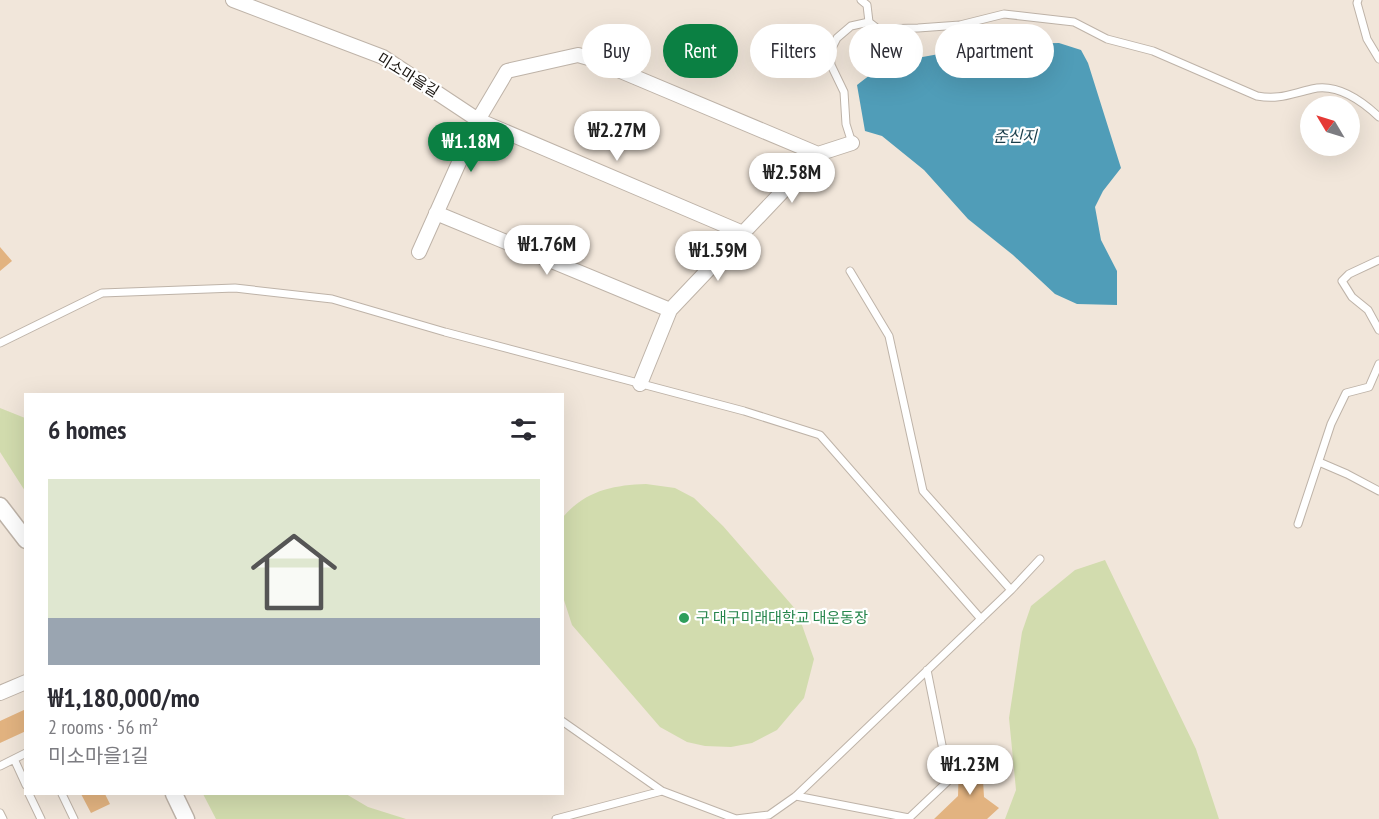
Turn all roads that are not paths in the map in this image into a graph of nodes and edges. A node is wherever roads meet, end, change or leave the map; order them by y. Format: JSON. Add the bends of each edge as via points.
{"nodes":[{"id":1,"x":233,"y":0,"type":"edge"},
{"id":2,"x":861,"y":0,"type":"edge"},
{"id":3,"x":1358,"y":0,"type":"edge"},
{"id":4,"x":869,"y":22,"type":"junction"},
{"id":5,"x":1379,"y":59,"type":"edge"},
{"id":6,"x":1379,"y":117,"type":"edge"},
{"id":7,"x":478,"y":120,"type":"junction"},
{"id":8,"x":852,"y":143,"type":"joint"},
{"id":9,"x":818,"y":154,"type":"junction"},
{"id":10,"x":436,"y":213,"type":"junction"},
{"id":11,"x":743,"y":233,"type":"junction"},
{"id":12,"x":418,"y":252,"type":"dead end"},
{"id":13,"x":1379,"y":260,"type":"edge"},
{"id":14,"x":850,"y":271,"type":"dead end"},
{"id":15,"x":670,"y":310,"type":"junction"},
{"id":16,"x":1379,"y":330,"type":"edge"},
{"id":17,"x":0,"y":343,"type":"edge"},
{"id":18,"x":1379,"y":364,"type":"edge"},
{"id":19,"x":640,"y":384,"type":"junction"},
{"id":20,"x":1319,"y":462,"type":"junction"},
{"id":21,"x":1379,"y":491,"type":"edge"},
{"id":22,"x":0,"y":506,"type":"edge"},
{"id":23,"x":1298,"y":524,"type":"dead end"},
{"id":24,"x":24,"y":537,"type":"edge"},
{"id":25,"x":1040,"y":559,"type":"dead end"},
{"id":26,"x":1011,"y":590,"type":"junction"},
{"id":27,"x":981,"y":619,"type":"junction"},
{"id":28,"x":927,"y":670,"type":"junction"},
{"id":29,"x":24,"y":683,"type":"edge"},
{"id":30,"x":0,"y":693,"type":"edge"},
{"id":31,"x":564,"y":722,"type":"edge"},
{"id":32,"x":24,"y":754,"type":"edge"},
{"id":33,"x":14,"y":759,"type":"junction"},
{"id":34,"x":0,"y":766,"type":"edge"},
{"id":35,"x":24,"y":781,"type":"edge"},
{"id":36,"x":662,"y":791,"type":"junction"},
{"id":37,"x":29,"y":795,"type":"edge"},
{"id":38,"x":62,"y":795,"type":"edge"},
{"id":39,"x":174,"y":795,"type":"edge"},
{"id":40,"x":796,"y":796,"type":"junction"},
{"id":41,"x":0,"y":813,"type":"edge"},
{"id":42,"x":3,"y":819,"type":"edge"},
{"id":43,"x":40,"y":819,"type":"edge"},
{"id":44,"x":74,"y":819,"type":"edge"},
{"id":45,"x":186,"y":819,"type":"edge"},
{"id":46,"x":556,"y":819,"type":"edge"}],
"edges":[{"from":1,"to":7,"type":"street","name":"미소마을길","via":[[383,57]]},
{"from":2,"to":4,"type":"lane","via":[[867,5]]},
{"from":3,"to":5,"type":"lane","via":[[1367,39]]},
{"from":4,"to":6,"type":"lane","via":[[878,29],[918,28],[960,25],[1004,14],[1074,22],[1107,39],[1153,51],[1257,96],[1273,99],[1315,88],[1332,89],[1351,96]]},
{"from":4,"to":8,"type":"lane","via":[[851,26],[837,38],[830,52],[831,65],[844,92]]},
{"from":7,"to":9,"type":"street","via":[[507,71],[578,55]]},
{"from":7,"to":10,"type":"street"},
{"from":7,"to":11,"type":"street","name":"미소마을길"},
{"from":8,"to":9,"type":"street"},
{"from":9,"to":11,"type":"street"},
{"from":10,"to":12,"type":"street"},
{"from":10,"to":15,"type":"street"},
{"from":11,"to":15,"type":"street"},
{"from":13,"to":16,"type":"lane","via":[[1342,281],[1352,297],[1368,310]]},
{"from":14,"to":26,"type":"lane","via":[[889,336],[923,490]]},
{"from":15,"to":19,"type":"street"},
{"from":17,"to":19,"type":"lane","via":[[102,293],[235,288],[332,299]]},
{"from":18,"to":20,"type":"lane","via":[[1369,387],[1346,393]]},
{"from":19,"to":27,"type":"lane","via":[[820,435]]},
{"from":20,"to":21,"type":"lane"},
{"from":20,"to":23,"type":"lane"},
{"from":22,"to":24,"type":"street"},
{"from":25,"to":26,"type":"lane"},
{"from":26,"to":27,"type":"lane"},
{"from":27,"to":28,"type":"lane"},
{"from":28,"to":40,"type":"lane"},
{"from":28,"to":40,"type":"lane","via":[[948,780],[909,818]]},
{"from":29,"to":30,"type":"street"},
{"from":31,"to":36,"type":"lane"},
{"from":32,"to":33,"type":"lane"},
{"from":33,"to":34,"type":"lane"},
{"from":33,"to":35,"type":"lane"},
{"from":36,"to":40,"type":"lane","via":[[736,819],[769,815]]},
{"from":36,"to":46,"type":"lane"},
{"from":37,"to":43,"type":"lane"},
{"from":38,"to":44,"type":"lane"},
{"from":39,"to":45,"type":"street"},
{"from":41,"to":42,"type":"lane"}]}
